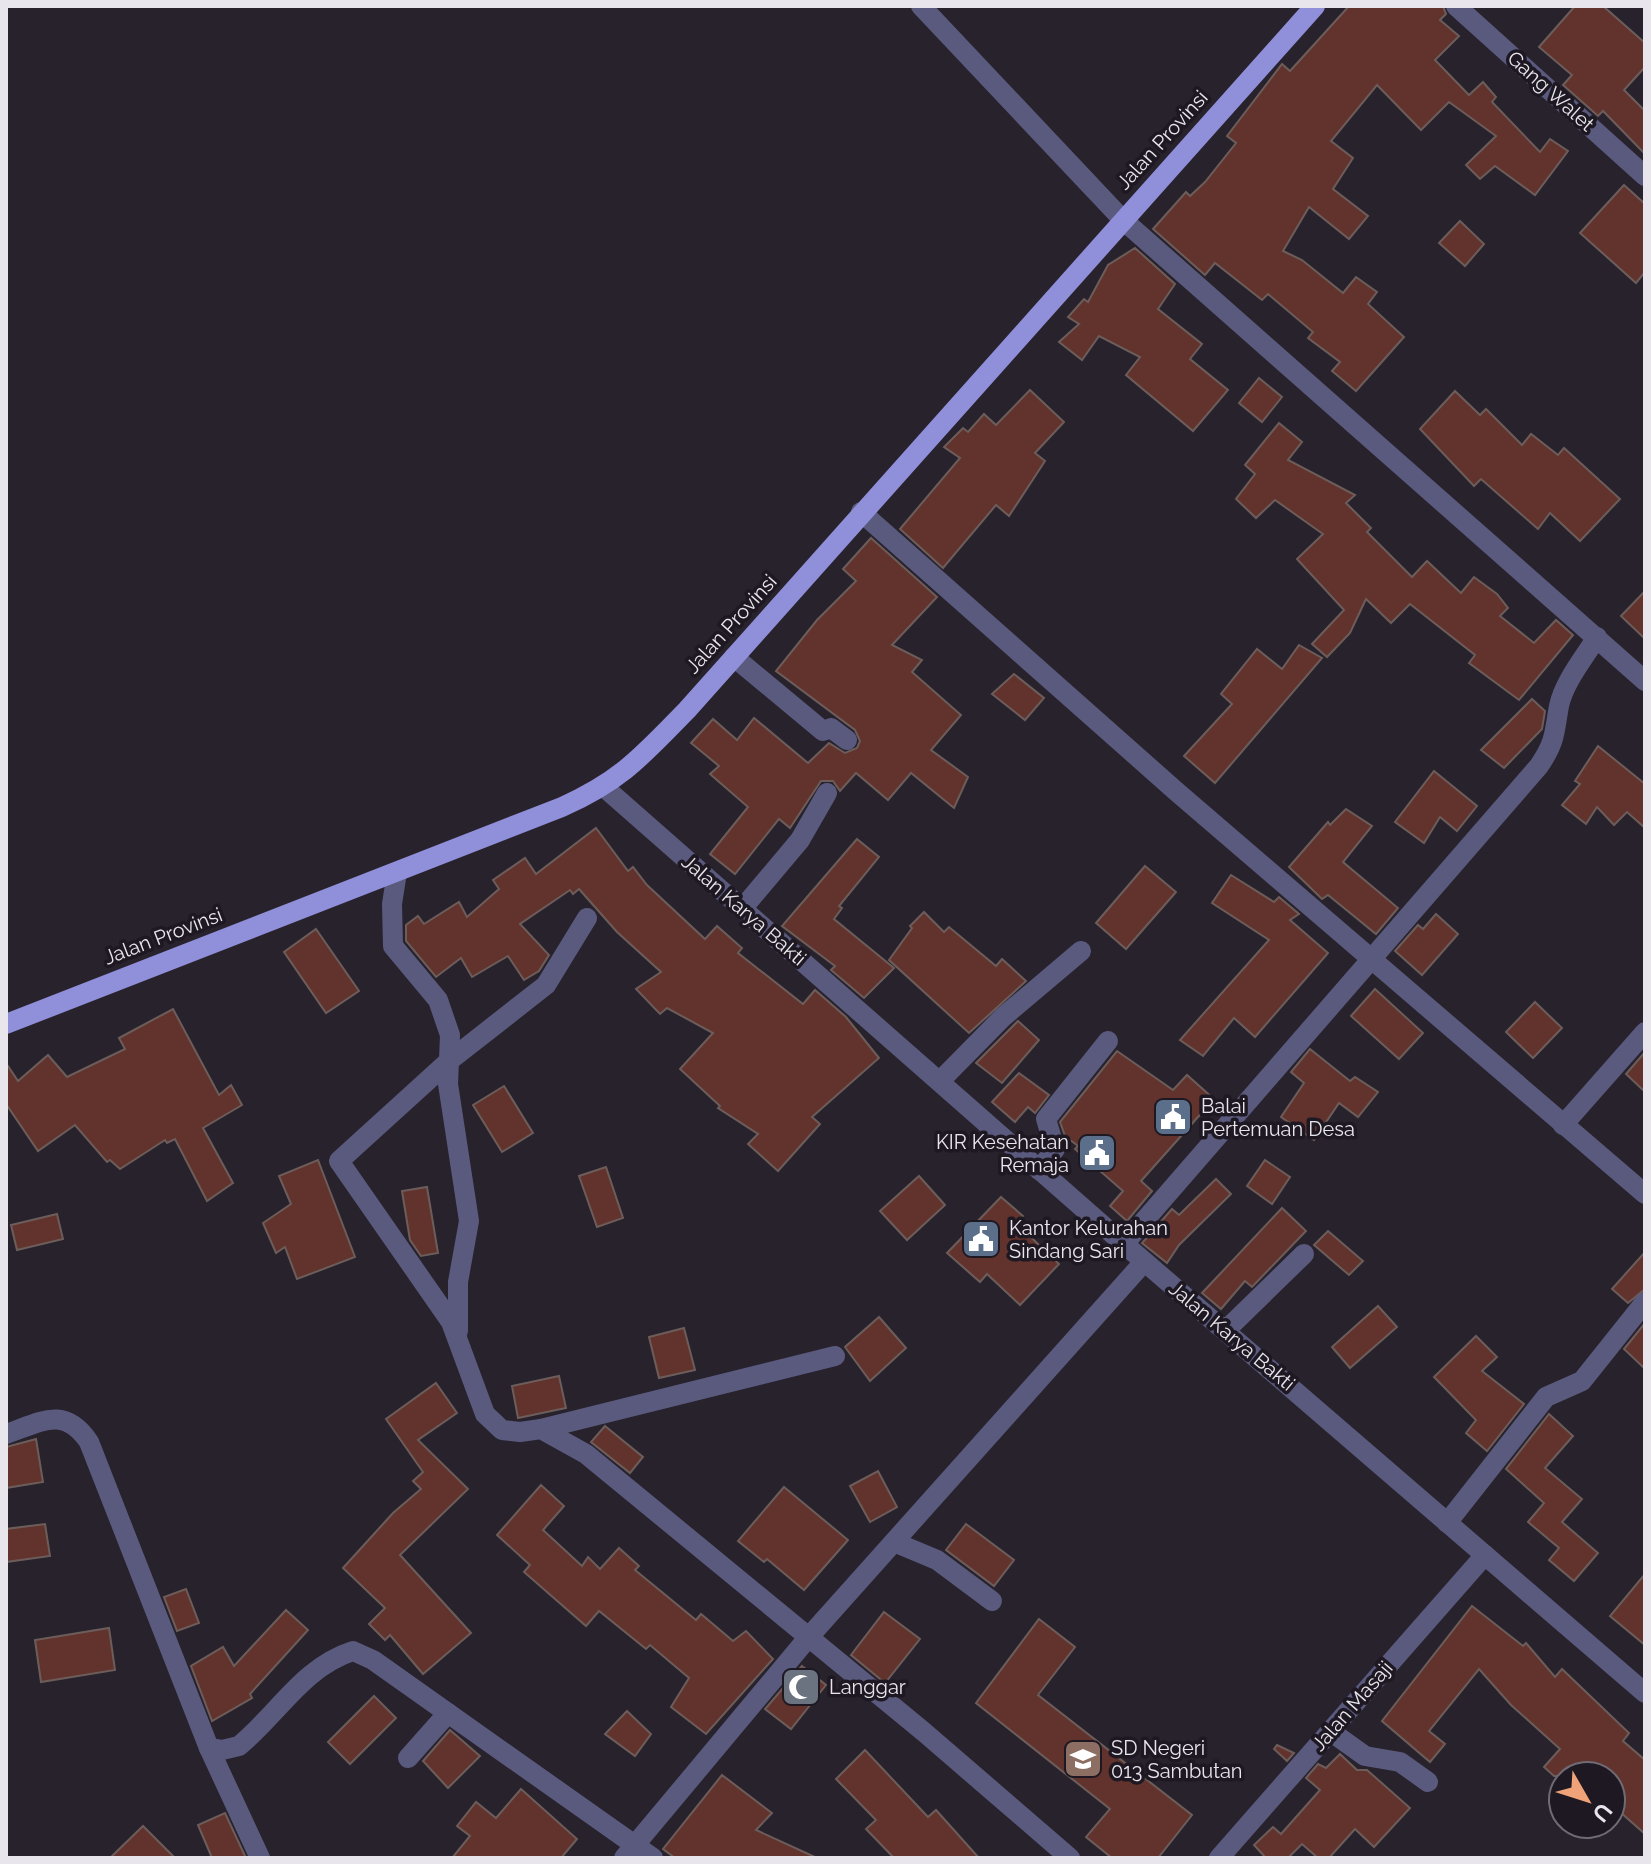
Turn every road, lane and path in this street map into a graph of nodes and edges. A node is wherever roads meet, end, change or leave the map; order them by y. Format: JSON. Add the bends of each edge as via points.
{"nodes":[{"id":1,"x":921,"y":6,"type":"edge"},
{"id":2,"x":1315,"y":6,"type":"edge"},
{"id":3,"x":1456,"y":6,"type":"edge"},
{"id":4,"x":1645,"y":176,"type":"edge"},
{"id":5,"x":1123,"y":220,"type":"junction"},
{"id":6,"x":861,"y":512,"type":"junction"},
{"id":7,"x":1597,"y":637,"type":"junction"},
{"id":8,"x":734,"y":657,"type":"junction"},
{"id":9,"x":1645,"y":681,"type":"edge"},
{"id":10,"x":847,"y":740,"type":"dead end"},
{"id":11,"x":605,"y":788,"type":"junction"},
{"id":12,"x":827,"y":793,"type":"dead end"},
{"id":13,"x":397,"y":872,"type":"junction"},
{"id":14,"x":742,"y":909,"type":"junction"},
{"id":15,"x":587,"y":918,"type":"dead end"},
{"id":16,"x":1081,"y":951,"type":"dead end"},
{"id":17,"x":1373,"y":958,"type":"junction"},
{"id":18,"x":6,"y":1024,"type":"edge"},
{"id":19,"x":1645,"y":1032,"type":"edge"},
{"id":20,"x":1108,"y":1041,"type":"dead end"},
{"id":21,"x":449,"y":1061,"type":"junction"},
{"id":22,"x":941,"y":1080,"type":"junction"},
{"id":23,"x":1563,"y":1125,"type":"junction"},
{"id":24,"x":1039,"y":1170,"type":"junction"},
{"id":25,"x":1645,"y":1194,"type":"edge"},
{"id":26,"x":1124,"y":1244,"type":"junction"},
{"id":27,"x":1304,"y":1254,"type":"dead end"},
{"id":28,"x":1144,"y":1262,"type":"junction"},
{"id":29,"x":1645,"y":1302,"type":"edge"},
{"id":30,"x":1226,"y":1330,"type":"junction"},
{"id":31,"x":458,"y":1334,"type":"junction"},
{"id":32,"x":835,"y":1356,"type":"dead end"},
{"id":33,"x":541,"y":1429,"type":"junction"},
{"id":34,"x":6,"y":1434,"type":"edge"},
{"id":35,"x":1447,"y":1523,"type":"junction"},
{"id":36,"x":894,"y":1542,"type":"junction"},
{"id":37,"x":1485,"y":1555,"type":"junction"},
{"id":38,"x":992,"y":1601,"type":"dead end"},
{"id":39,"x":807,"y":1639,"type":"junction"},
{"id":40,"x":1645,"y":1693,"type":"edge"},
{"id":41,"x":448,"y":1713,"type":"junction"},
{"id":42,"x":1330,"y":1731,"type":"junction"},
{"id":43,"x":209,"y":1748,"type":"junction"},
{"id":44,"x":408,"y":1758,"type":"dead end"},
{"id":45,"x":1428,"y":1782,"type":"dead end"},
{"id":46,"x":629,"y":1852,"type":"edge"},
{"id":47,"x":1222,"y":1857,"type":"edge"},
{"id":48,"x":260,"y":1858,"type":"edge"},
{"id":49,"x":653,"y":1858,"type":"edge"},
{"id":50,"x":1070,"y":1858,"type":"edge"}],
"edges":[{"from":1,"to":5,"type":"street"},
{"from":2,"to":5,"type":"main road","name":"Jalan Provinsi"},
{"from":3,"to":4,"type":"street","name":"Gang Walet"},
{"from":5,"to":6,"type":"main road","name":"Jalan Provinsi"},
{"from":5,"to":7,"type":"street"},
{"from":6,"to":8,"type":"main road","name":"Jalan Provinsi"},
{"from":6,"to":17,"type":"street"},
{"from":7,"to":9,"type":"street"},
{"from":7,"to":17,"type":"street","via":[[1570,681],[1555,740],[1539,766]]},
{"from":8,"to":10,"type":"street","via":[[823,731],[831,728]]},
{"from":8,"to":11,"type":"main road","name":"Jalan Provinsi"},
{"from":11,"to":13,"type":"main road","name":"Jalan Provinsi"},
{"from":11,"to":14,"type":"street","name":"Jalan Karya Bakti"},
{"from":12,"to":14,"type":"street","via":[[800,840]]},
{"from":13,"to":18,"type":"main road","name":"Jalan Provinsi"},
{"from":13,"to":21,"type":"street","via":[[393,946],[438,1000],[450,1035]]},
{"from":14,"to":22,"type":"street","name":"Jalan Karya Bakti"},
{"from":15,"to":21,"type":"street","via":[[546,985]]},
{"from":16,"to":22,"type":"street","via":[[1003,1017]]},
{"from":17,"to":23,"type":"street"},
{"from":17,"to":26,"type":"street"},
{"from":19,"to":23,"type":"street"},
{"from":20,"to":24,"type":"street","via":[[1051,1110],[1046,1127],[1055,1149]]},
{"from":21,"to":31,"type":"street","via":[[469,1221],[458,1282]]},
{"from":21,"to":31,"type":"street","via":[[339,1161]]},
{"from":22,"to":24,"type":"street","name":"Jalan Karya Bakti"},
{"from":23,"to":25,"type":"street"},
{"from":24,"to":26,"type":"street","name":"Jalan Karya Bakti"},
{"from":26,"to":28,"type":"street","name":"Jalan Karya Bakti"},
{"from":27,"to":30,"type":"street"},
{"from":28,"to":30,"type":"street","name":"Jalan Karya Bakti"},
{"from":28,"to":36,"type":"street"},
{"from":29,"to":35,"type":"street","via":[[1582,1381],[1546,1397]]},
{"from":30,"to":35,"type":"street","name":"Jalan Karya Bakti"},
{"from":31,"to":33,"type":"street","via":[[485,1414],[510,1432]]},
{"from":32,"to":33,"type":"street"},
{"from":33,"to":39,"type":"street","via":[[586,1454]]},
{"from":34,"to":43,"type":"street","via":[[58,1418],[75,1425],[89,1442]]},
{"from":35,"to":37,"type":"street","name":"Jalan Karya Bakti"},
{"from":36,"to":38,"type":"street","via":[[937,1560]]},
{"from":36,"to":39,"type":"street"},
{"from":37,"to":40,"type":"street","name":"Jalan Karya Bakti"},
{"from":37,"to":42,"type":"street","name":"Jalan Masaji"},
{"from":39,"to":46,"type":"street"},
{"from":39,"to":50,"type":"street"},
{"from":41,"to":43,"type":"street","via":[[353,1651],[314,1670],[239,1746]]},
{"from":41,"to":44,"type":"street"},
{"from":41,"to":46,"type":"street"},
{"from":42,"to":45,"type":"street","via":[[1365,1756],[1400,1762]]},
{"from":42,"to":47,"type":"street","name":"Jalan Masaji"},
{"from":43,"to":48,"type":"street"},
{"from":46,"to":49,"type":"street"}]}
